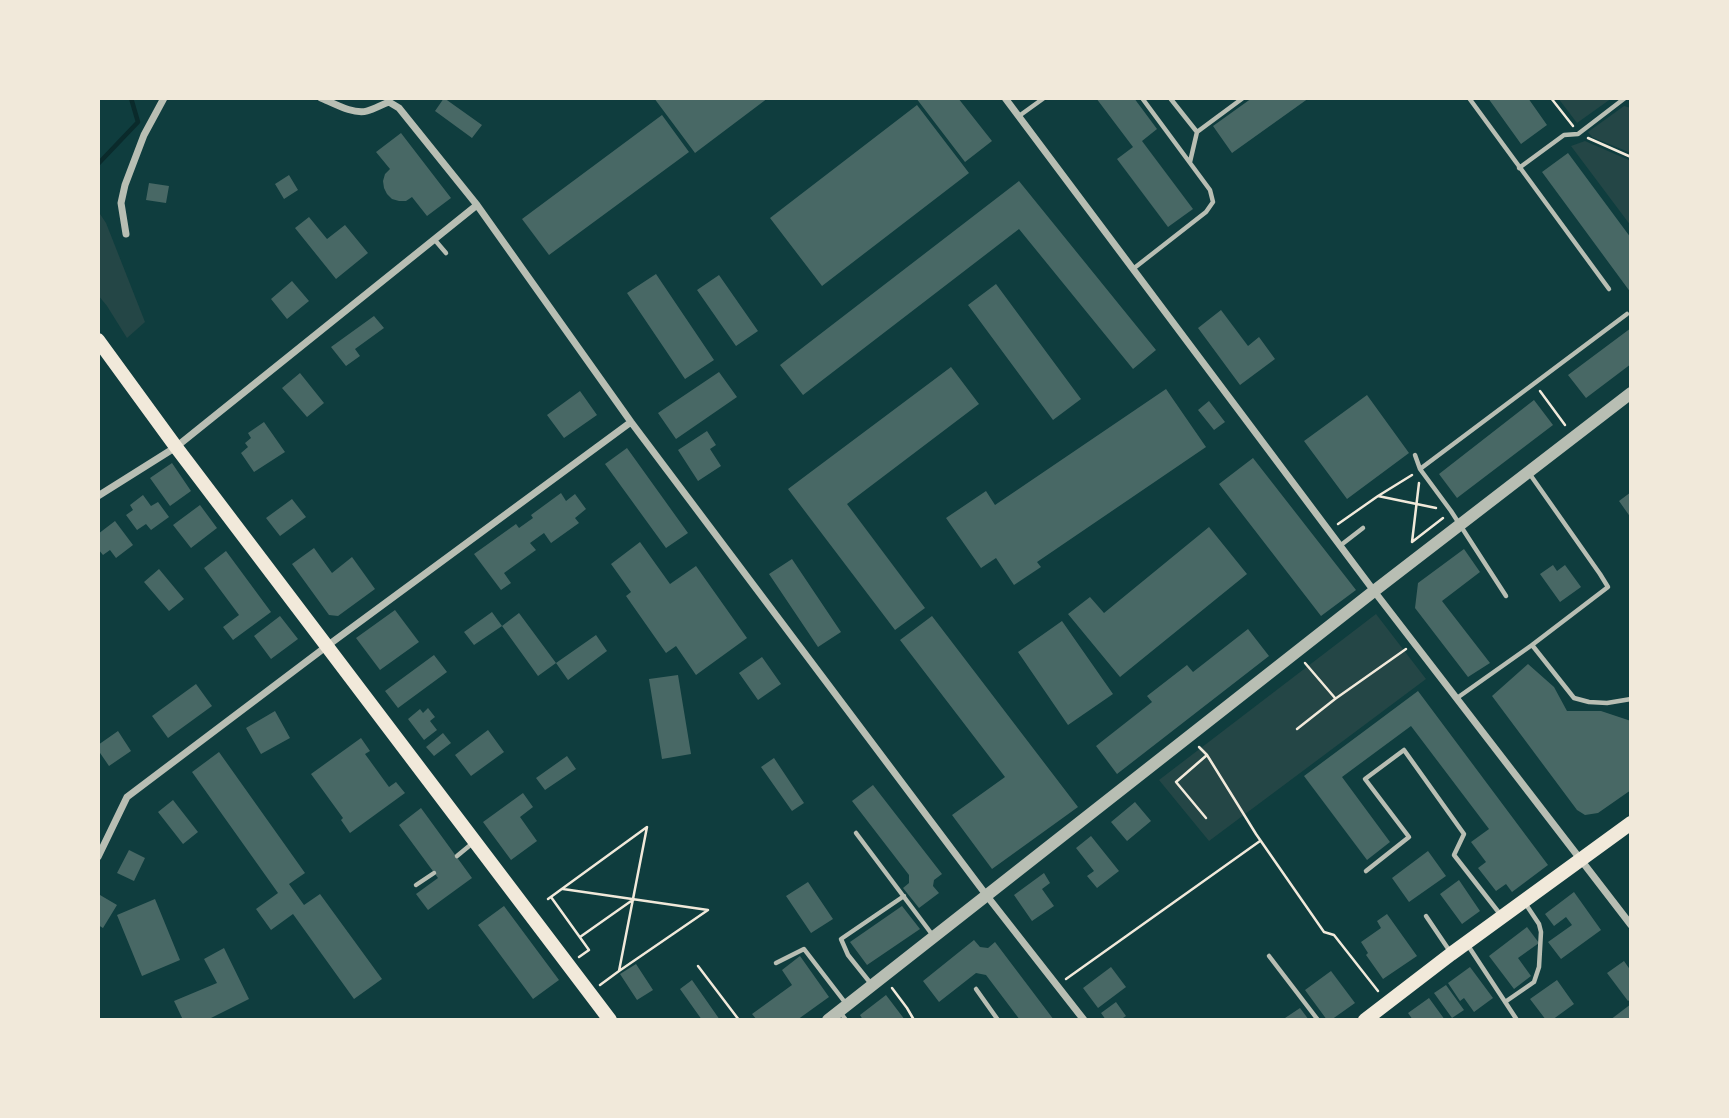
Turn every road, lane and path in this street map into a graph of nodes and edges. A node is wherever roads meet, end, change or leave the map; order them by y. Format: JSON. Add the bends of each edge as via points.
{"nodes":[{"id":1,"x":164,"y":98,"type":"edge"},
{"id":2,"x":321,"y":98,"type":"edge"},
{"id":3,"x":1005,"y":98,"type":"edge"},
{"id":4,"x":1044,"y":98,"type":"edge"},
{"id":5,"x":1142,"y":98,"type":"edge"},
{"id":6,"x":1171,"y":98,"type":"edge"},
{"id":7,"x":1243,"y":98,"type":"edge"},
{"id":8,"x":1469,"y":98,"type":"edge"},
{"id":9,"x":1625,"y":98,"type":"edge"},
{"id":10,"x":1019,"y":116,"type":"junction"},
{"id":11,"x":1197,"y":132,"type":"junction"},
{"id":12,"x":1189,"y":162,"type":"junction"},
{"id":13,"x":1519,"y":168,"type":"junction"},
{"id":14,"x":477,"y":205,"type":"junction"},
{"id":15,"x":126,"y":234,"type":"dead end"},
{"id":16,"x":434,"y":239,"type":"junction"},
{"id":17,"x":446,"y":253,"type":"dead end"},
{"id":18,"x":1133,"y":269,"type":"junction"},
{"id":19,"x":1609,"y":289,"type":"dead end"},
{"id":20,"x":1627,"y":314,"type":"dead end"},
{"id":21,"x":98,"y":340,"type":"edge"},
{"id":22,"x":1534,"y":383,"type":"junction"},
{"id":23,"x":1631,"y":393,"type":"edge"},
{"id":24,"x":631,"y":422,"type":"junction"},
{"id":25,"x":1574,"y":437,"type":"junction"},
{"id":26,"x":176,"y":447,"type":"junction"},
{"id":27,"x":1416,"y":455,"type":"dead end"},
{"id":28,"x":1420,"y":469,"type":"junction"},
{"id":29,"x":1528,"y":472,"type":"junction"},
{"id":30,"x":98,"y":496,"type":"edge"},
{"id":31,"x":1378,"y":496,"type":"junction"},
{"id":32,"x":1416,"y":504,"type":"junction"},
{"id":33,"x":1451,"y":511,"type":"junction"},
{"id":34,"x":1460,"y":525,"type":"junction"},
{"id":35,"x":1363,"y":528,"type":"dead end"},
{"id":36,"x":1329,"y":530,"type":"junction"},
{"id":37,"x":1340,"y":545,"type":"junction"},
{"id":38,"x":1374,"y":591,"type":"junction"},
{"id":39,"x":1506,"y":596,"type":"dead end"},
{"id":40,"x":1414,"y":643,"type":"junction"},
{"id":41,"x":327,"y":646,"type":"junction"},
{"id":42,"x":1532,"y":646,"type":"junction"},
{"id":43,"x":1296,"y":653,"type":"junction"},
{"id":44,"x":1457,"y":698,"type":"junction"},
{"id":45,"x":1335,"y":699,"type":"junction"},
{"id":46,"x":1631,"y":699,"type":"edge"},
{"id":47,"x":1297,"y":729,"type":"dead end"},
{"id":48,"x":1190,"y":737,"type":"junction"},
{"id":49,"x":1207,"y":755,"type":"junction"},
{"id":50,"x":1206,"y":818,"type":"dead end"},
{"id":51,"x":1631,"y":823,"type":"edge"},
{"id":52,"x":856,"y":833,"type":"dead end"},
{"id":53,"x":1260,"y":841,"type":"junction"},
{"id":54,"x":475,"y":842,"type":"junction"},
{"id":55,"x":457,"y":856,"type":"dead end"},
{"id":56,"x":98,"y":858,"type":"edge"},
{"id":57,"x":1582,"y":860,"type":"junction"},
{"id":58,"x":1366,"y":871,"type":"dead end"},
{"id":59,"x":435,"y":873,"type":"dead end"},
{"id":60,"x":416,"y":885,"type":"dead end"},
{"id":61,"x":563,"y":889,"type":"junction"},
{"id":62,"x":904,"y":896,"type":"junction"},
{"id":63,"x":987,"y":896,"type":"junction"},
{"id":64,"x":634,"y":899,"type":"junction"},
{"id":65,"x":1524,"y":902,"type":"junction"},
{"id":66,"x":1426,"y":916,"type":"dead end"},
{"id":67,"x":1503,"y":918,"type":"junction"},
{"id":68,"x":1631,"y":925,"type":"edge"},
{"id":69,"x":580,"y":937,"type":"junction"},
{"id":70,"x":934,"y":938,"type":"junction"},
{"id":71,"x":1466,"y":944,"type":"junction"},
{"id":72,"x":1451,"y":954,"type":"junction"},
{"id":73,"x":1269,"y":956,"type":"dead end"},
{"id":74,"x":579,"y":957,"type":"dead end"},
{"id":75,"x":776,"y":963,"type":"dead end"},
{"id":76,"x":698,"y":966,"type":"dead end"},
{"id":77,"x":878,"y":982,"type":"junction"},
{"id":78,"x":1057,"y":986,"type":"junction"},
{"id":79,"x":976,"y":989,"type":"dead end"},
{"id":80,"x":1505,"y":1002,"type":"junction"},
{"id":81,"x":1388,"y":1003,"type":"junction"},
{"id":82,"x":840,"y":1014,"type":"edge"},
{"id":83,"x":610,"y":1020,"type":"edge"},
{"id":84,"x":738,"y":1020,"type":"edge"},
{"id":85,"x":914,"y":1020,"type":"edge"},
{"id":86,"x":998,"y":1020,"type":"edge"},
{"id":87,"x":1084,"y":1020,"type":"edge"},
{"id":88,"x":1318,"y":1020,"type":"edge"},
{"id":89,"x":1365,"y":1020,"type":"edge"},
{"id":90,"x":1517,"y":1020,"type":"edge"}],
"edges":[{"from":1,"to":15,"type":"street","via":[[125,185],[121,203]]},
{"from":2,"to":14,"type":"street","via":[[359,112],[389,102],[399,108]]},
{"from":3,"to":10,"type":"street"},
{"from":4,"to":10,"type":"lane"},
{"from":5,"to":12,"type":"lane"},
{"from":6,"to":11,"type":"lane"},
{"from":7,"to":11,"type":"lane"},
{"from":8,"to":13,"type":"lane"},
{"from":9,"to":13,"type":"lane","via":[[1578,134],[1564,135]]},
{"from":10,"to":18,"type":"street"},
{"from":11,"to":12,"type":"lane"},
{"from":12,"to":18,"type":"lane","via":[[1210,190],[1213,202]]},
{"from":13,"to":19,"type":"lane"},
{"from":14,"to":16,"type":"street"},
{"from":14,"to":24,"type":"street"},
{"from":16,"to":17,"type":"lane"},
{"from":16,"to":26,"type":"street"},
{"from":18,"to":36,"type":"street"},
{"from":20,"to":22,"type":"lane"},
{"from":21,"to":26,"type":"main road"},
{"from":22,"to":25,"type":"path"},
{"from":22,"to":28,"type":"lane"},
{"from":23,"to":25,"type":"street"},
{"from":24,"to":41,"type":"street"},
{"from":24,"to":63,"type":"street"},
{"from":25,"to":29,"type":"street"},
{"from":26,"to":30,"type":"street"},
{"from":26,"to":41,"type":"main road"},
{"from":27,"to":28,"type":"lane"},
{"from":28,"to":31,"type":"path"},
{"from":28,"to":32,"type":"path"},
{"from":28,"to":33,"type":"lane"},
{"from":29,"to":34,"type":"street"},
{"from":29,"to":42,"type":"lane","via":[[1608,587]]},
{"from":31,"to":32,"type":"path"},
{"from":31,"to":36,"type":"path"},
{"from":32,"to":33,"type":"path"},
{"from":32,"to":33,"type":"path","via":[[1412,542]]},
{"from":33,"to":34,"type":"lane"},
{"from":34,"to":38,"type":"street"},
{"from":34,"to":39,"type":"lane"},
{"from":35,"to":37,"type":"lane"},
{"from":36,"to":37,"type":"street"},
{"from":37,"to":38,"type":"street"},
{"from":38,"to":40,"type":"street"},
{"from":38,"to":43,"type":"street"},
{"from":40,"to":44,"type":"street"},
{"from":40,"to":45,"type":"path"},
{"from":41,"to":54,"type":"main road"},
{"from":41,"to":56,"type":"street","via":[[127,797]]},
{"from":42,"to":44,"type":"lane"},
{"from":42,"to":46,"type":"lane","via":[[1574,698],[1607,703]]},
{"from":43,"to":45,"type":"path"},
{"from":43,"to":48,"type":"street"},
{"from":44,"to":57,"type":"street"},
{"from":45,"to":47,"type":"path"},
{"from":48,"to":49,"type":"path"},
{"from":48,"to":63,"type":"street"},
{"from":49,"to":50,"type":"path","via":[[1176,782]]},
{"from":49,"to":53,"type":"path"},
{"from":51,"to":57,"type":"main road"},
{"from":52,"to":62,"type":"lane"},
{"from":53,"to":78,"type":"path"},
{"from":53,"to":81,"type":"path","via":[[1324,932],[1334,935]]},
{"from":54,"to":55,"type":"lane"},
{"from":54,"to":83,"type":"main road"},
{"from":57,"to":65,"type":"main road"},
{"from":57,"to":68,"type":"street"},
{"from":58,"to":67,"type":"lane","via":[[1409,837],[1365,779],[1404,750],[1464,834],[1454,855]]},
{"from":59,"to":60,"type":"lane"},
{"from":61,"to":64,"type":"path"},
{"from":61,"to":64,"type":"path","via":[[647,827]]},
{"from":61,"to":69,"type":"path","via":[[550,898]]},
{"from":62,"to":70,"type":"lane"},
{"from":62,"to":77,"type":"lane","via":[[841,939],[848,955]]},
{"from":63,"to":70,"type":"street"},
{"from":63,"to":78,"type":"street"},
{"from":64,"to":64,"type":"path","via":[[620,971],[708,910],[696,908]]},
{"from":64,"to":69,"type":"path"},
{"from":65,"to":67,"type":"main road"},
{"from":65,"to":80,"type":"lane","via":[[1541,932],[1539,967],[1534,982]]},
{"from":66,"to":72,"type":"lane"},
{"from":67,"to":71,"type":"main road"},
{"from":69,"to":74,"type":"path","via":[[589,950]]},
{"from":70,"to":77,"type":"street"},
{"from":71,"to":72,"type":"main road"},
{"from":71,"to":80,"type":"lane"},
{"from":72,"to":81,"type":"main road"},
{"from":73,"to":88,"type":"lane"},
{"from":75,"to":82,"type":"lane","via":[[804,949]]},
{"from":76,"to":84,"type":"path"},
{"from":77,"to":82,"type":"street"},
{"from":77,"to":85,"type":"path","via":[[907,1007]]},
{"from":78,"to":87,"type":"street"},
{"from":79,"to":86,"type":"lane"},
{"from":80,"to":90,"type":"lane"},
{"from":81,"to":89,"type":"main road"}]}
